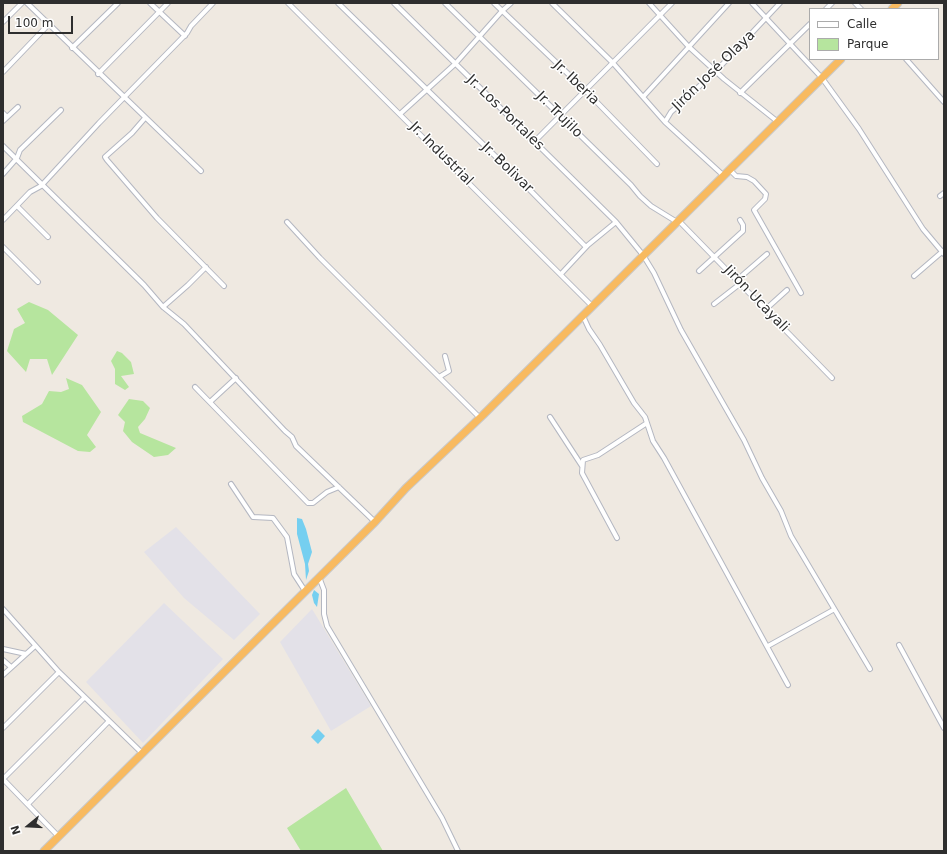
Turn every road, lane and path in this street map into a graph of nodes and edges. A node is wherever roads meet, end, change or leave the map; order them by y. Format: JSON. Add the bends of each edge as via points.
{"nodes":[{"id":1,"x":22,"y":3,"type":"edge"},
{"id":2,"x":27,"y":3,"type":"edge"},
{"id":3,"x":118,"y":3,"type":"edge"},
{"id":4,"x":150,"y":3,"type":"edge"},
{"id":5,"x":168,"y":3,"type":"edge"},
{"id":6,"x":213,"y":3,"type":"edge"},
{"id":7,"x":288,"y":3,"type":"edge"},
{"id":8,"x":338,"y":3,"type":"edge"},
{"id":9,"x":394,"y":3,"type":"edge"},
{"id":10,"x":445,"y":3,"type":"edge"},
{"id":11,"x":494,"y":3,"type":"edge"},
{"id":12,"x":511,"y":3,"type":"edge"},
{"id":13,"x":552,"y":3,"type":"edge"},
{"id":14,"x":649,"y":3,"type":"edge"},
{"id":15,"x":672,"y":3,"type":"edge"},
{"id":16,"x":729,"y":3,"type":"edge"},
{"id":17,"x":752,"y":3,"type":"edge"},
{"id":18,"x":780,"y":3,"type":"edge"},
{"id":19,"x":502,"y":11,"type":"junction"},
{"id":20,"x":160,"y":12,"type":"junction"},
{"id":21,"x":661,"y":15,"type":"junction"},
{"id":22,"x":766,"y":17,"type":"junction"},
{"id":23,"x":3,"y":22,"type":"edge"},
{"id":24,"x":48,"y":25,"type":"junction"},
{"id":25,"x":809,"y":25,"type":"edge"},
{"id":26,"x":185,"y":36,"type":"junction"},
{"id":27,"x":479,"y":36,"type":"junction"},
{"id":28,"x":791,"y":43,"type":"junction"},
{"id":29,"x":688,"y":46,"type":"junction"},
{"id":30,"x":72,"y":48,"type":"junction"},
{"id":31,"x":841,"y":60,"type":"edge"},
{"id":32,"x":907,"y":60,"type":"edge"},
{"id":33,"x":613,"y":63,"type":"junction"},
{"id":34,"x":455,"y":64,"type":"junction"},
{"id":35,"x":716,"y":71,"type":"junction"},
{"id":36,"x":3,"y":72,"type":"edge"},
{"id":37,"x":98,"y":74,"type":"junction"},
{"id":38,"x":822,"y":78,"type":"junction"},
{"id":39,"x":427,"y":89,"type":"junction"},
{"id":40,"x":585,"y":90,"type":"junction"},
{"id":41,"x":740,"y":94,"type":"junction"},
{"id":42,"x":644,"y":96,"type":"junction"},
{"id":43,"x":124,"y":98,"type":"junction"},
{"id":44,"x":944,"y":102,"type":"edge"},
{"id":45,"x":18,"y":107,"type":"dead end"},
{"id":46,"x":61,"y":110,"type":"dead end"},
{"id":47,"x":3,"y":113,"type":"edge"},
{"id":48,"x":400,"y":114,"type":"junction"},
{"id":49,"x":560,"y":116,"type":"junction"},
{"id":50,"x":8,"y":117,"type":"junction"},
{"id":51,"x":145,"y":118,"type":"junction"},
{"id":52,"x":3,"y":121,"type":"edge"},
{"id":53,"x":665,"y":122,"type":"junction"},
{"id":54,"x":778,"y":122,"type":"junction"},
{"id":55,"x":535,"y":141,"type":"junction"},
{"id":56,"x":3,"y":146,"type":"edge"},
{"id":57,"x":17,"y":158,"type":"junction"},
{"id":58,"x":657,"y":164,"type":"dead end"},
{"id":59,"x":201,"y":170,"type":"dead end"},
{"id":60,"x":727,"y":173,"type":"junction"},
{"id":61,"x":3,"y":174,"type":"edge"},
{"id":62,"x":41,"y":186,"type":"junction"},
{"id":63,"x":944,"y":193,"type":"edge"},
{"id":64,"x":940,"y":196,"type":"dead end"},
{"id":65,"x":16,"y":206,"type":"junction"},
{"id":66,"x":3,"y":220,"type":"edge"},
{"id":67,"x":740,"y":220,"type":"dead end"},
{"id":68,"x":678,"y":221,"type":"junction"},
{"id":69,"x":287,"y":222,"type":"dead end"},
{"id":70,"x":616,"y":222,"type":"junction"},
{"id":71,"x":48,"y":236,"type":"dead end"},
{"id":72,"x":3,"y":247,"type":"edge"},
{"id":73,"x":586,"y":247,"type":"junction"},
{"id":74,"x":943,"y":252,"type":"edge"},
{"id":75,"x":767,"y":254,"type":"dead end"},
{"id":76,"x":643,"y":255,"type":"junction"},
{"id":77,"x":715,"y":256,"type":"junction"},
{"id":78,"x":206,"y":266,"type":"junction"},
{"id":79,"x":699,"y":271,"type":"dead end"},
{"id":80,"x":560,"y":274,"type":"junction"},
{"id":81,"x":914,"y":276,"type":"dead end"},
{"id":82,"x":739,"y":281,"type":"junction"},
{"id":83,"x":38,"y":282,"type":"dead end"},
{"id":84,"x":224,"y":286,"type":"dead end"},
{"id":85,"x":787,"y":290,"type":"dead end"},
{"id":86,"x":801,"y":293,"type":"dead end"},
{"id":87,"x":714,"y":304,"type":"dead end"},
{"id":88,"x":592,"y":306,"type":"junction"},
{"id":89,"x":163,"y":307,"type":"junction"},
{"id":90,"x":766,"y":309,"type":"junction"},
{"id":91,"x":583,"y":316,"type":"junction"},
{"id":92,"x":445,"y":356,"type":"dead end"},
{"id":93,"x":439,"y":377,"type":"junction"},
{"id":94,"x":236,"y":378,"type":"junction"},
{"id":95,"x":832,"y":378,"type":"dead end"},
{"id":96,"x":195,"y":387,"type":"dead end"},
{"id":97,"x":210,"y":402,"type":"junction"},
{"id":98,"x":550,"y":417,"type":"dead end"},
{"id":99,"x":480,"y":418,"type":"junction"},
{"id":100,"x":647,"y":423,"type":"junction"},
{"id":101,"x":583,"y":467,"type":"junction"},
{"id":102,"x":230,"y":484,"type":"dead end"},
{"id":103,"x":339,"y":487,"type":"junction"},
{"id":104,"x":375,"y":522,"type":"junction"},
{"id":105,"x":618,"y":538,"type":"dead end"},
{"id":106,"x":319,"y":577,"type":"junction"},
{"id":107,"x":305,"y":591,"type":"junction"},
{"id":108,"x":3,"y":609,"type":"edge"},
{"id":109,"x":833,"y":610,"type":"junction"},
{"id":110,"x":899,"y":645,"type":"dead end"},
{"id":111,"x":35,"y":646,"type":"junction"},
{"id":112,"x":768,"y":646,"type":"junction"},
{"id":113,"x":3,"y":649,"type":"edge"},
{"id":114,"x":26,"y":654,"type":"junction"},
{"id":115,"x":3,"y":660,"type":"edge"},
{"id":116,"x":11,"y":667,"type":"junction"},
{"id":117,"x":870,"y":669,"type":"dead end"},
{"id":118,"x":59,"y":672,"type":"junction"},
{"id":119,"x":3,"y":675,"type":"edge"},
{"id":120,"x":788,"y":685,"type":"dead end"},
{"id":121,"x":84,"y":698,"type":"junction"},
{"id":122,"x":108,"y":722,"type":"junction"},
{"id":123,"x":3,"y":728,"type":"edge"},
{"id":124,"x":944,"y":728,"type":"edge"},
{"id":125,"x":142,"y":753,"type":"junction"},
{"id":126,"x":3,"y":779,"type":"edge"},
{"id":127,"x":28,"y":804,"type":"junction"},
{"id":128,"x":59,"y":837,"type":"junction"},
{"id":129,"x":44,"y":851,"type":"edge"},
{"id":130,"x":458,"y":851,"type":"edge"}],
"edges":[{"from":1,"to":23,"type":"street"},
{"from":2,"to":24,"type":"street"},
{"from":3,"to":30,"type":"street"},
{"from":4,"to":20,"type":"street"},
{"from":5,"to":20,"type":"street"},
{"from":6,"to":26,"type":"street"},
{"from":7,"to":48,"type":"street","name":"Jr. Industrial"},
{"from":8,"to":39,"type":"street","name":"Jr. Bolivar"},
{"from":9,"to":34,"type":"street","name":"Jr. Los Portales"},
{"from":10,"to":27,"type":"street","name":"Jr. Trujilo"},
{"from":11,"to":19,"type":"street","name":"Jr. Iberia"},
{"from":12,"to":19,"type":"street"},
{"from":13,"to":33,"type":"street"},
{"from":14,"to":21,"type":"street"},
{"from":15,"to":21,"type":"street"},
{"from":16,"to":29,"type":"street"},
{"from":17,"to":22,"type":"street"},
{"from":18,"to":22,"type":"street","name":"Jirón José Olaya"},
{"from":19,"to":27,"type":"street"},
{"from":19,"to":40,"type":"street","name":"Jr. Iberia"},
{"from":20,"to":26,"type":"street"},
{"from":20,"to":37,"type":"street"},
{"from":21,"to":29,"type":"street"},
{"from":21,"to":33,"type":"street"},
{"from":22,"to":28,"type":"street"},
{"from":22,"to":35,"type":"street","name":"Jirón José Olaya"},
{"from":24,"to":30,"type":"street"},
{"from":24,"to":36,"type":"street"},
{"from":25,"to":28,"type":"street"},
{"from":26,"to":43,"type":"street"},
{"from":27,"to":34,"type":"street"},
{"from":27,"to":49,"type":"street","name":"Jr. Trujilo"},
{"from":28,"to":38,"type":"street"},
{"from":28,"to":41,"type":"street"},
{"from":29,"to":35,"type":"street"},
{"from":29,"to":42,"type":"street"},
{"from":30,"to":37,"type":"street"},
{"from":31,"to":38,"type":"highway"},
{"from":32,"to":44,"type":"street"},
{"from":33,"to":40,"type":"street"},
{"from":33,"to":42,"type":"street"},
{"from":34,"to":39,"type":"street"},
{"from":34,"to":55,"type":"street","name":"Jr. Los Portales"},
{"from":35,"to":41,"type":"street"},
{"from":35,"to":53,"type":"street","name":"Jirón José Olaya","via":[[671,112]]},
{"from":37,"to":43,"type":"street"},
{"from":38,"to":54,"type":"highway"},
{"from":38,"to":74,"type":"street","via":[[859,130],[923,230]]},
{"from":39,"to":48,"type":"street"},
{"from":39,"to":73,"type":"street","name":"Jr. Bolivar"},
{"from":40,"to":49,"type":"street"},
{"from":40,"to":58,"type":"street","name":"Jr. Iberia"},
{"from":41,"to":54,"type":"street"},
{"from":42,"to":53,"type":"street"},
{"from":43,"to":51,"type":"street"},
{"from":43,"to":62,"type":"street"},
{"from":45,"to":50,"type":"street"},
{"from":46,"to":57,"type":"street","via":[[20,150]]},
{"from":47,"to":50,"type":"street"},
{"from":48,"to":80,"type":"street","name":"Jr. Industrial"},
{"from":49,"to":55,"type":"street"},
{"from":49,"to":68,"type":"street","name":"Jr. Trujilo","via":[[651,206]]},
{"from":50,"to":52,"type":"street"},
{"from":51,"to":59,"type":"street"},
{"from":51,"to":78,"type":"street","via":[[105,157],[157,218]]},
{"from":53,"to":60,"type":"street"},
{"from":54,"to":60,"type":"highway"},
{"from":55,"to":70,"type":"street","name":"Jr. Los Portales"},
{"from":56,"to":57,"type":"street"},
{"from":57,"to":61,"type":"street"},
{"from":57,"to":62,"type":"street"},
{"from":60,"to":68,"type":"highway"},
{"from":60,"to":86,"type":"street","via":[[747,177],[766,194],[765,199],[754,210]]},
{"from":62,"to":65,"type":"street","via":[[30,192]]},
{"from":62,"to":89,"type":"street","via":[[92,233]]},
{"from":63,"to":64,"type":"street"},
{"from":65,"to":66,"type":"street"},
{"from":65,"to":71,"type":"street"},
{"from":67,"to":77,"type":"street","via":[[743,230]]},
{"from":68,"to":76,"type":"highway"},
{"from":68,"to":77,"type":"street","name":"Jirón Ucayali"},
{"from":69,"to":93,"type":"street"},
{"from":70,"to":73,"type":"street"},
{"from":70,"to":76,"type":"street","name":"Jr. Los Portales"},
{"from":72,"to":83,"type":"street"},
{"from":73,"to":80,"type":"street"},
{"from":74,"to":81,"type":"street"},
{"from":75,"to":82,"type":"street"},
{"from":76,"to":88,"type":"highway"},
{"from":76,"to":109,"type":"street","name":"Jr. Los Portales","via":[[681,330],[781,510],[791,536]]},
{"from":77,"to":79,"type":"street"},
{"from":77,"to":82,"type":"street","name":"Jirón Ucayali"},
{"from":78,"to":84,"type":"street"},
{"from":78,"to":89,"type":"street"},
{"from":80,"to":88,"type":"street","name":"Jr. Industrial"},
{"from":82,"to":87,"type":"street"},
{"from":82,"to":90,"type":"street","name":"Jirón Ucayali"},
{"from":85,"to":90,"type":"street"},
{"from":88,"to":91,"type":"highway"},
{"from":89,"to":94,"type":"street","via":[[184,324]]},
{"from":90,"to":95,"type":"street","name":"Jirón Ucayali"},
{"from":91,"to":99,"type":"highway"},
{"from":91,"to":100,"type":"street"},
{"from":92,"to":93,"type":"street","via":[[450,372]]},
{"from":93,"to":99,"type":"street"},
{"from":94,"to":97,"type":"street"},
{"from":94,"to":103,"type":"street","via":[[292,437],[296,446]]},
{"from":96,"to":97,"type":"street"},
{"from":97,"to":103,"type":"street","via":[[308,502],[313,503],[327,492]]},
{"from":98,"to":101,"type":"street"},
{"from":99,"to":104,"type":"highway","via":[[406,488]]},
{"from":100,"to":101,"type":"street","via":[[598,455],[583,460]]},
{"from":100,"to":112,"type":"street","via":[[653,441]]},
{"from":101,"to":105,"type":"street","via":[[582,473]]},
{"from":102,"to":107,"type":"street","via":[[252,518],[273,518],[287,537],[294,574]]},
{"from":103,"to":104,"type":"street"},
{"from":104,"to":106,"type":"highway"},
{"from":106,"to":107,"type":"highway"},
{"from":106,"to":130,"type":"street","via":[[324,590],[327,626],[442,818]]},
{"from":107,"to":125,"type":"highway"},
{"from":108,"to":111,"type":"street"},
{"from":109,"to":112,"type":"street"},
{"from":109,"to":117,"type":"street","name":"Jr. Los Portales"},
{"from":110,"to":124,"type":"street"},
{"from":111,"to":114,"type":"street"},
{"from":111,"to":118,"type":"street"},
{"from":112,"to":120,"type":"street"},
{"from":113,"to":114,"type":"street"},
{"from":114,"to":116,"type":"street"},
{"from":115,"to":116,"type":"street"},
{"from":116,"to":119,"type":"street"},
{"from":118,"to":121,"type":"street"},
{"from":118,"to":123,"type":"street"},
{"from":121,"to":122,"type":"street"},
{"from":121,"to":126,"type":"street"},
{"from":122,"to":125,"type":"street"},
{"from":122,"to":127,"type":"street"},
{"from":125,"to":128,"type":"highway"},
{"from":126,"to":127,"type":"street"},
{"from":127,"to":128,"type":"street"},
{"from":128,"to":129,"type":"highway"}]}
